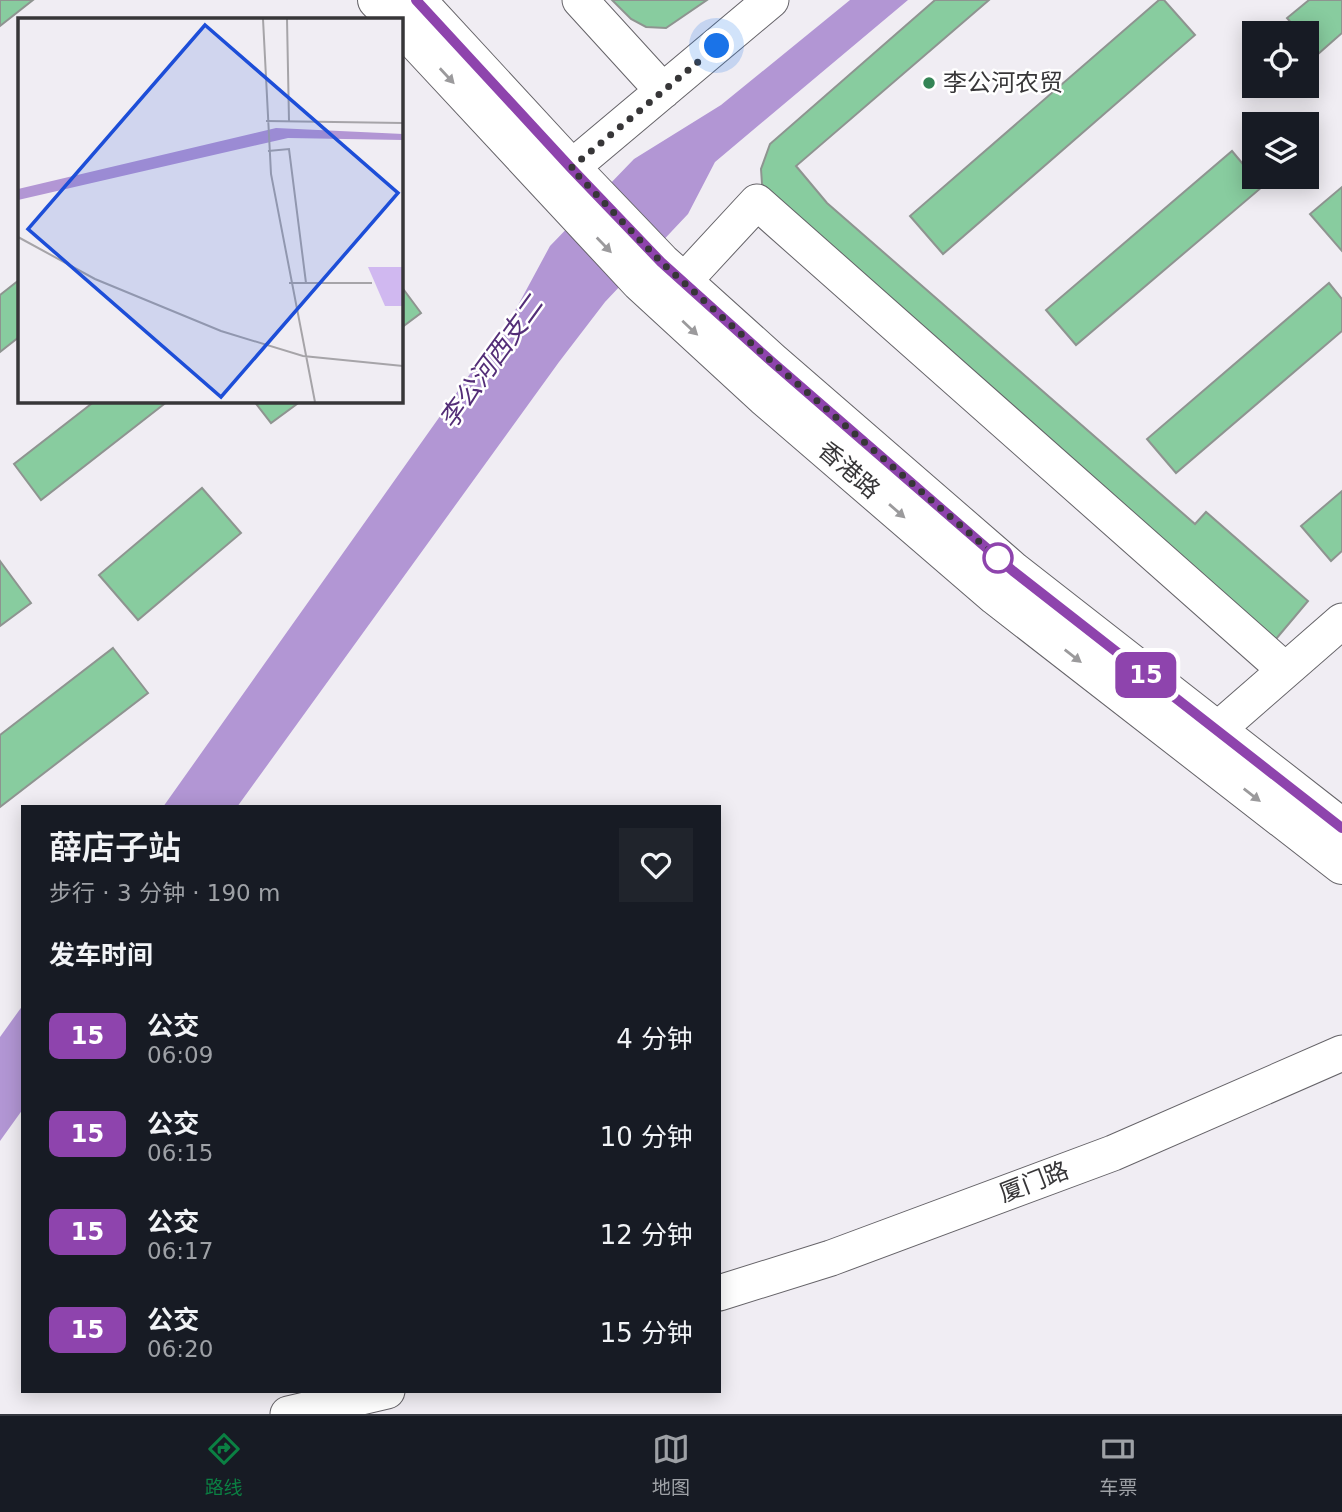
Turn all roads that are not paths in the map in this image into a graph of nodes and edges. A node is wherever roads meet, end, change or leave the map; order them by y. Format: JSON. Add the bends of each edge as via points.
{"nodes":[{"id":1,"x":377,"y":0,"type":"edge"},
{"id":2,"x":416,"y":0,"type":"edge"},
{"id":3,"x":580,"y":0,"type":"edge"},
{"id":4,"x":771,"y":0,"type":"edge"},
{"id":5,"x":394,"y":18,"type":"edge"},
{"id":6,"x":402,"y":26,"type":"edge"},
{"id":7,"x":663,"y":91,"type":"junction"},
{"id":8,"x":577,"y":189,"type":"junction"},
{"id":9,"x":661,"y":275,"type":"junction"},
{"id":10,"x":1342,"y":621,"type":"edge"},
{"id":11,"x":1285,"y":670,"type":"junction"},
{"id":12,"x":1217,"y":730,"type":"junction"},
{"id":13,"x":1342,"y":828,"type":"edge"},
{"id":14,"x":1342,"y":865,"type":"edge"},
{"id":15,"x":1342,"y":1053,"type":"edge"},
{"id":16,"x":721,"y":1292,"type":"edge"},
{"id":17,"x":378,"y":1393,"type":"edge"},
{"id":18,"x":288,"y":1414,"type":"edge"}],
"edges":[{"from":1,"to":5,"type":"main road"},
{"from":2,"to":8,"type":"main road","name":"香港路"},
{"from":3,"to":7,"type":"street"},
{"from":4,"to":7,"type":"street"},
{"from":6,"to":8,"type":"main road","name":"香港路","one_way":true},
{"from":7,"to":8,"type":"street"},
{"from":8,"to":9,"type":"main road","name":"香港路"},
{"from":9,"to":11,"type":"street","via":[[757,202]]},
{"from":9,"to":12,"type":"main road","name":"香港路","via":[[771,361],[1013,571]]},
{"from":9,"to":14,"type":"main road","name":"香港路","one_way":true,"via":[[765,397],[996,596]]},
{"from":10,"to":11,"type":"street"},
{"from":11,"to":12,"type":"street"},
{"from":12,"to":13,"type":"main road","name":"香港路"},
{"from":15,"to":16,"type":"street","name":"厦门路","via":[[1113,1153],[831,1258]]},
{"from":17,"to":18,"type":"street"}]}
